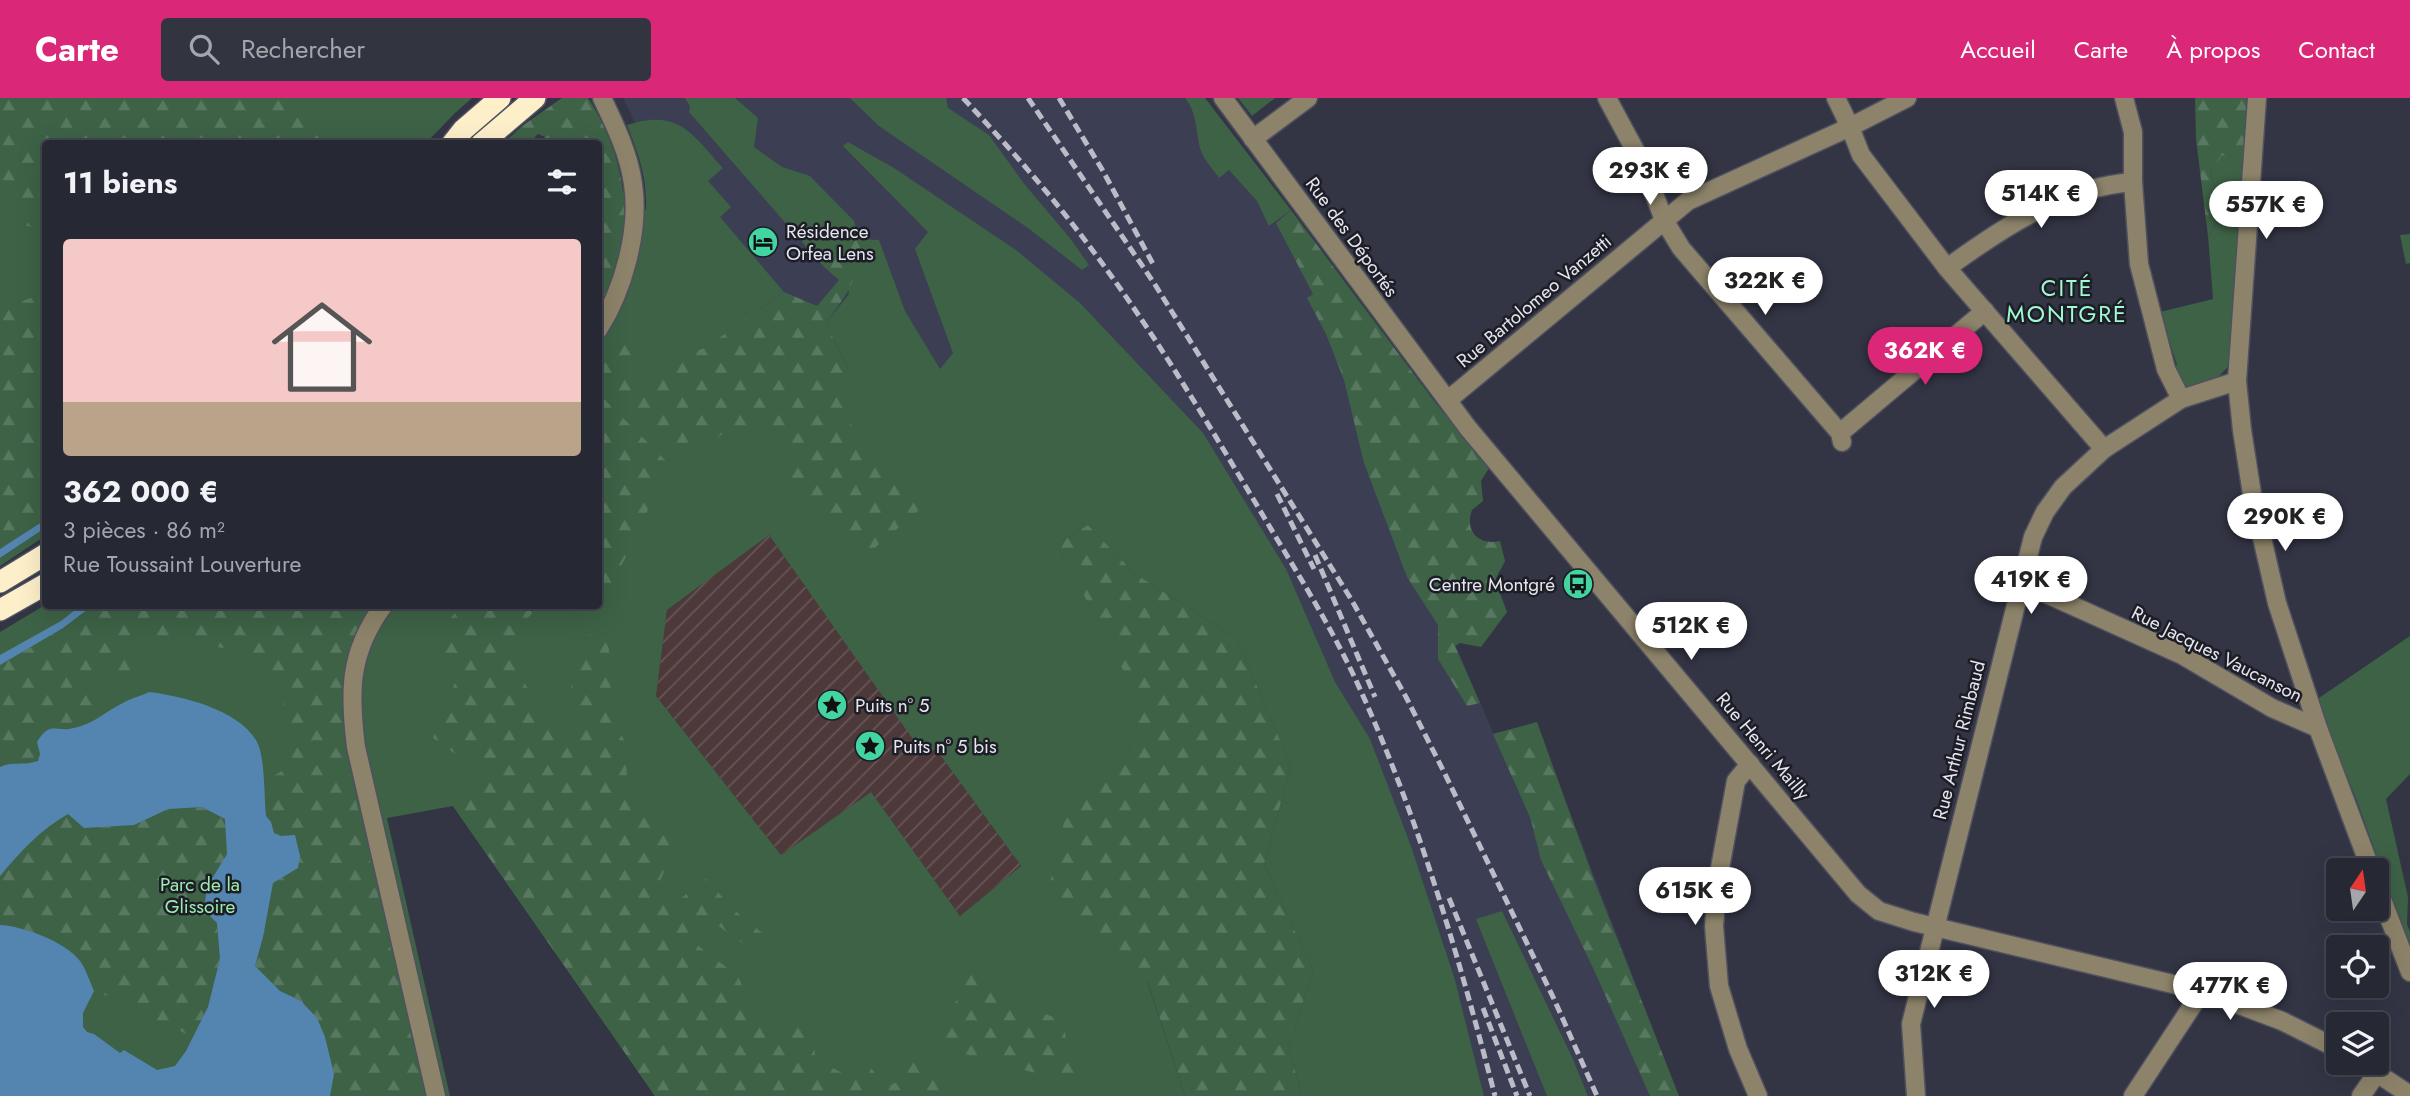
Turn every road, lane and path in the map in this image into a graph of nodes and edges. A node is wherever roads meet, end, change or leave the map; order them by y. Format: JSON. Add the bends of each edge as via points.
{"nodes":[{"id":1,"x":500,"y":98,"type":"edge"},
{"id":2,"x":535,"y":98,"type":"edge"},
{"id":3,"x":602,"y":98,"type":"edge"},
{"id":4,"x":1223,"y":98,"type":"edge"},
{"id":5,"x":1308,"y":98,"type":"edge"},
{"id":6,"x":1606,"y":98,"type":"edge"},
{"id":7,"x":1836,"y":98,"type":"edge"},
{"id":8,"x":1907,"y":98,"type":"edge"},
{"id":9,"x":2124,"y":98,"type":"edge"},
{"id":10,"x":2257,"y":98,"type":"edge"},
{"id":11,"x":1850,"y":127,"type":"junction"},
{"id":12,"x":1253,"y":139,"type":"junction"},
{"id":13,"x":455,"y":140,"type":"edge"},
{"id":14,"x":486,"y":140,"type":"edge"},
{"id":15,"x":2133,"y":182,"type":"junction"},
{"id":16,"x":1664,"y":220,"type":"junction"},
{"id":17,"x":1947,"y":268,"type":"junction"},
{"id":18,"x":1985,"y":311,"type":"junction"},
{"id":19,"x":602,"y":323,"type":"edge"},
{"id":20,"x":2237,"y":381,"type":"junction"},
{"id":21,"x":2181,"y":399,"type":"junction"},
{"id":22,"x":1448,"y":400,"type":"junction"},
{"id":23,"x":2104,"y":449,"type":"junction"},
{"id":24,"x":42,"y":556,"type":"edge"},
{"id":25,"x":0,"y":582,"type":"edge"},
{"id":26,"x":2020,"y":584,"type":"junction"},
{"id":27,"x":42,"y":586,"type":"edge"},
{"id":28,"x":381,"y":609,"type":"edge"},
{"id":29,"x":0,"y":610,"type":"edge"},
{"id":30,"x":2318,"y":728,"type":"junction"},
{"id":31,"x":1750,"y":764,"type":"junction"},
{"id":32,"x":2367,"y":858,"type":"edge"},
{"id":33,"x":2389,"y":918,"type":"edge"},
{"id":34,"x":1934,"y":925,"type":"junction"},
{"id":35,"x":2410,"y":972,"type":"edge"},
{"id":36,"x":2203,"y":991,"type":"junction"},
{"id":37,"x":2326,"y":1043,"type":"edge"},
{"id":38,"x":2376,"y":1075,"type":"edge"},
{"id":39,"x":2380,"y":1075,"type":"edge"},
{"id":40,"x":2410,"y":1094,"type":"edge"},
{"id":41,"x":436,"y":1096,"type":"edge"},
{"id":42,"x":1758,"y":1096,"type":"edge"},
{"id":43,"x":1916,"y":1096,"type":"edge"},
{"id":44,"x":2133,"y":1096,"type":"edge"},
{"id":45,"x":2361,"y":1096,"type":"edge"}],
"edges":[{"from":1,"to":13,"type":"highway"},
{"from":2,"to":14,"type":"highway"},
{"from":3,"to":19,"type":"street","via":[[626,152],[634,185],[626,268]]},
{"from":4,"to":12,"type":"street","name":"Rue des Déportés"},
{"from":5,"to":12,"type":"street"},
{"from":6,"to":16,"type":"street","via":[[1643,165]]},
{"from":7,"to":11,"type":"street"},
{"from":8,"to":11,"type":"street","name":"Rue Bartolomeo Vanzetti"},
{"from":9,"to":15,"type":"street","via":[[2133,132]]},
{"from":10,"to":20,"type":"street"},
{"from":11,"to":16,"type":"street","name":"Rue Bartolomeo Vanzetti","via":[[1688,201]]},
{"from":11,"to":17,"type":"street","via":[[1860,156]]},
{"from":12,"to":22,"type":"street","name":"Rue des Déportés"},
{"from":15,"to":17,"type":"street","via":[[2070,196],[2026,216]]},
{"from":15,"to":21,"type":"street","via":[[2139,264],[2166,369]]},
{"from":16,"to":18,"type":"street","via":[[1689,257],[1841,437]]},
{"from":16,"to":22,"type":"street","name":"Rue Bartolomeo Vanzetti"},
{"from":17,"to":18,"type":"street"},
{"from":18,"to":23,"type":"street"},
{"from":20,"to":21,"type":"street","name":"Rue Arthur Rimbaud"},
{"from":20,"to":30,"type":"street","via":[[2255,506],[2277,603]]},
{"from":21,"to":23,"type":"street","name":"Rue Arthur Rimbaud"},
{"from":22,"to":31,"type":"street","name":"Rue Henri Mailly"},
{"from":23,"to":26,"type":"street","name":"Rue Arthur Rimbaud","via":[[2063,486],[2045,512]]},
{"from":24,"to":25,"type":"highway"},
{"from":26,"to":30,"type":"street","name":"Rue Jacques Vaucanson","via":[[2182,654],[2272,708]]},
{"from":26,"to":34,"type":"street","name":"Rue Arthur Rimbaud"},
{"from":27,"to":29,"type":"highway"},
{"from":28,"to":41,"type":"street","via":[[356,656],[351,690],[356,747]]},
{"from":30,"to":32,"type":"street"},
{"from":31,"to":34,"type":"street","name":"Rue Henri Mailly","via":[[1858,894],[1879,911]]},
{"from":31,"to":42,"type":"street","via":[[1736,781],[1714,926],[1720,986],[1738,1049]]},
{"from":33,"to":35,"type":"street"},
{"from":34,"to":36,"type":"street","name":"Rue Henri Mailly"},
{"from":34,"to":43,"type":"street","name":"Rue Arthur Rimbaud","via":[[1911,1024]]},
{"from":36,"to":37,"type":"street","name":"Rue Henri Mailly"},
{"from":36,"to":44,"type":"street"},
{"from":38,"to":45,"type":"street"},
{"from":39,"to":40,"type":"street"}]}
